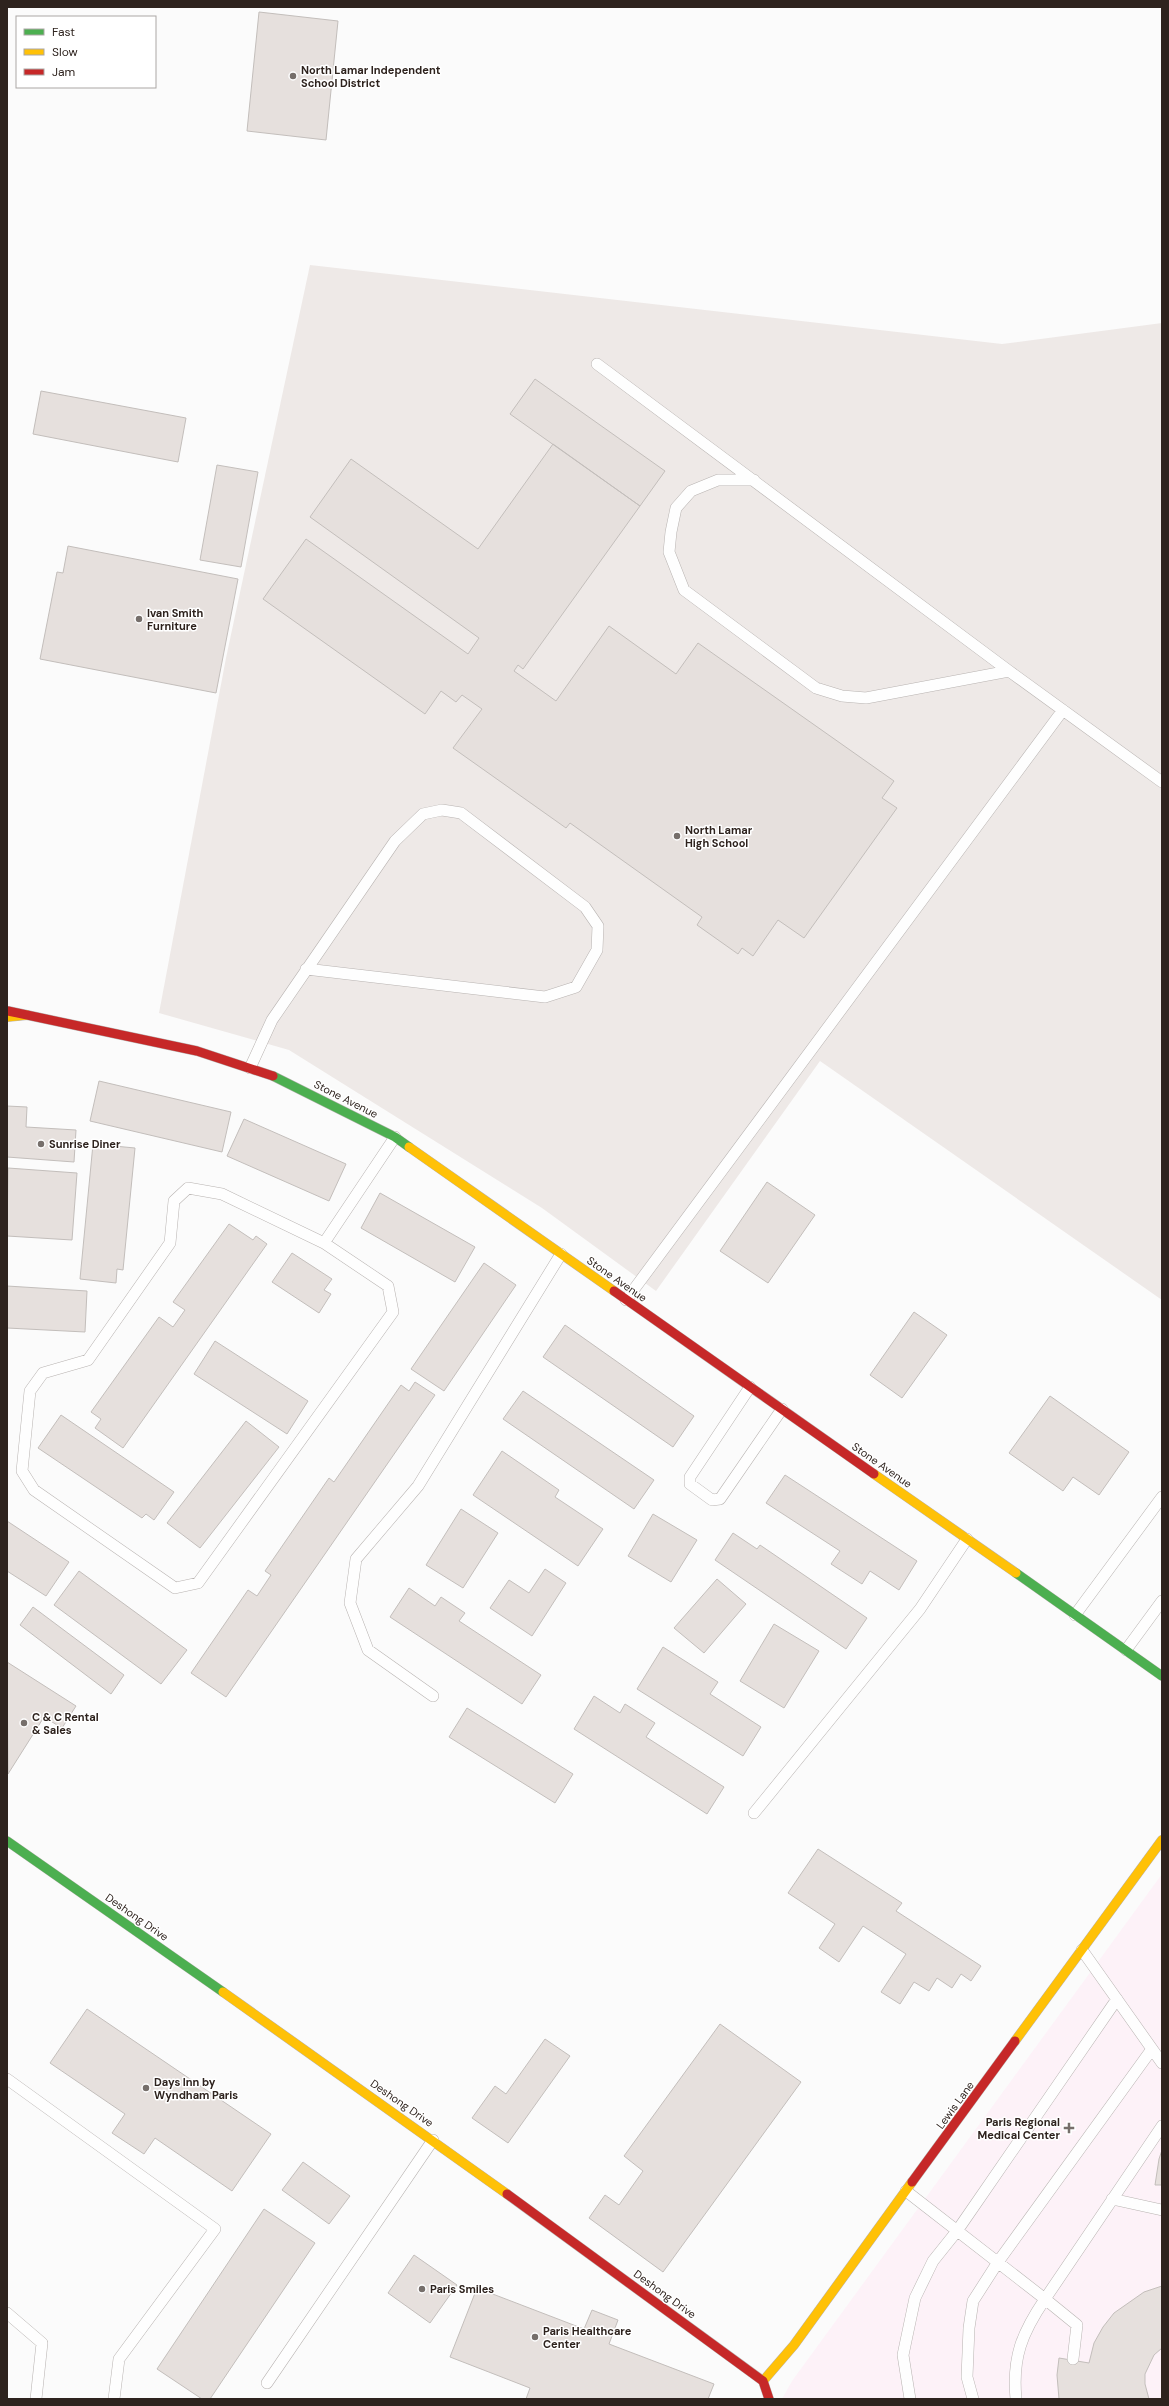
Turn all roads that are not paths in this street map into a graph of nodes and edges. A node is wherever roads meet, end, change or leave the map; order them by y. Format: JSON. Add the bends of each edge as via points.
{"nodes":[{"id":1,"x":597,"y":364,"type":"dead end"},
{"id":2,"x":754,"y":480,"type":"junction"},
{"id":3,"x":1009,"y":671,"type":"junction"},
{"id":4,"x":1063,"y":710,"type":"junction"},
{"id":5,"x":1162,"y":782,"type":"edge"},
{"id":6,"x":306,"y":969,"type":"junction"},
{"id":7,"x":7,"y":1011,"type":"edge"},
{"id":8,"x":27,"y":1015,"type":"junction"},
{"id":9,"x":7,"y":1017,"type":"edge"},
{"id":10,"x":250,"y":1068,"type":"junction"},
{"id":11,"x":395,"y":1137,"type":"junction"},
{"id":12,"x":324,"y":1243,"type":"junction"},
{"id":13,"x":561,"y":1254,"type":"junction"},
{"id":14,"x":626,"y":1300,"type":"junction"},
{"id":15,"x":750,"y":1387,"type":"junction"},
{"id":16,"x":782,"y":1409,"type":"junction"},
{"id":17,"x":1162,"y":1497,"type":"edge"},
{"id":18,"x":966,"y":1539,"type":"junction"},
{"id":19,"x":1162,"y":1601,"type":"edge"},
{"id":20,"x":1075,"y":1615,"type":"junction"},
{"id":21,"x":1126,"y":1650,"type":"junction"},
{"id":22,"x":1162,"y":1676,"type":"edge"},
{"id":23,"x":433,"y":1696,"type":"dead end"},
{"id":24,"x":754,"y":1813,"type":"dead end"},
{"id":25,"x":1162,"y":1840,"type":"edge"},
{"id":26,"x":7,"y":1841,"type":"edge"},
{"id":27,"x":1082,"y":1950,"type":"junction"},
{"id":28,"x":1117,"y":1999,"type":"junction"},
{"id":29,"x":1152,"y":2049,"type":"junction"},
{"id":30,"x":1162,"y":2062,"type":"edge"},
{"id":31,"x":7,"y":2079,"type":"edge"},
{"id":32,"x":1162,"y":2126,"type":"edge"},
{"id":33,"x":433,"y":2140,"type":"junction"},
{"id":34,"x":906,"y":2191,"type":"junction"},
{"id":35,"x":1112,"y":2200,"type":"junction"},
{"id":36,"x":1162,"y":2210,"type":"edge"},
{"id":37,"x":957,"y":2231,"type":"junction"},
{"id":38,"x":998,"y":2262,"type":"junction"},
{"id":39,"x":1045,"y":2298,"type":"junction"},
{"id":40,"x":7,"y":2313,"type":"edge"},
{"id":41,"x":1073,"y":2359,"type":"dead end"},
{"id":42,"x":764,"y":2381,"type":"junction"},
{"id":43,"x":267,"y":2383,"type":"dead end"},
{"id":44,"x":36,"y":2399,"type":"edge"},
{"id":45,"x":114,"y":2399,"type":"edge"},
{"id":46,"x":770,"y":2399,"type":"edge"},
{"id":47,"x":910,"y":2399,"type":"edge"},
{"id":48,"x":973,"y":2399,"type":"edge"},
{"id":49,"x":1016,"y":2399,"type":"edge"}],
"edges":[{"from":1,"to":2,"type":"lane"},
{"from":2,"to":3,"type":"lane"},
{"from":2,"to":3,"type":"lane","via":[[718,480],[691,490],[676,508],[670,552],[684,590],[816,688],[842,696],[866,698]]},
{"from":3,"to":4,"type":"lane"},
{"from":4,"to":5,"type":"lane"},
{"from":4,"to":14,"type":"lane"},
{"from":6,"to":6,"type":"lane","via":[[395,841],[423,814],[442,810],[461,813],[585,907],[598,926],[597,950],[576,987],[545,997]]},
{"from":6,"to":10,"type":"lane","via":[[272,1020]]},
{"from":7,"to":8,"type":"main road","name":"Stone Avenue"},
{"from":8,"to":9,"type":"main road"},
{"from":8,"to":10,"type":"main road","name":"Stone Avenue","via":[[197,1051]]},
{"from":10,"to":11,"type":"main road","name":"Stone Avenue","via":[[280,1078]]},
{"from":11,"to":12,"type":"lane"},
{"from":11,"to":13,"type":"main road","name":"Stone Avenue"},
{"from":12,"to":12,"type":"lane","via":[[222,1194],[188,1188],[174,1200],[170,1243],[88,1360],[42,1373],[30,1391],[22,1471],[34,1490],[175,1588],[198,1583],[394,1312],[388,1286]]},
{"from":13,"to":14,"type":"main road","name":"Stone Avenue"},
{"from":13,"to":23,"type":"lane","via":[[418,1486],[356,1559],[350,1603],[368,1650]]},
{"from":14,"to":15,"type":"main road","name":"Stone Avenue"},
{"from":15,"to":16,"type":"main road","name":"Stone Avenue"},
{"from":15,"to":16,"type":"lane","via":[[690,1477],[690,1484],[712,1500],[720,1499]]},
{"from":16,"to":18,"type":"main road","name":"Stone Avenue"},
{"from":17,"to":20,"type":"lane"},
{"from":18,"to":20,"type":"main road","name":"Stone Avenue"},
{"from":18,"to":24,"type":"lane","via":[[920,1609]]},
{"from":19,"to":21,"type":"lane"},
{"from":20,"to":21,"type":"main road","name":"Stone Avenue"},
{"from":21,"to":22,"type":"main road","name":"Stone Avenue"},
{"from":25,"to":27,"type":"main road","name":"Lewis Lane"},
{"from":26,"to":33,"type":"main road","name":"Deshong Drive"},
{"from":27,"to":28,"type":"lane"},
{"from":27,"to":34,"type":"main road","name":"Lewis Lane"},
{"from":28,"to":29,"type":"lane"},
{"from":28,"to":37,"type":"lane"},
{"from":29,"to":30,"type":"lane"},
{"from":29,"to":38,"type":"lane"},
{"from":31,"to":45,"type":"lane","via":[[215,2229],[119,2359]]},
{"from":32,"to":35,"type":"lane"},
{"from":33,"to":42,"type":"main road","name":"Deshong Drive"},
{"from":33,"to":43,"type":"lane"},
{"from":34,"to":37,"type":"lane"},
{"from":34,"to":42,"type":"main road","name":"Lewis Lane","via":[[794,2345]]},
{"from":35,"to":36,"type":"lane"},
{"from":35,"to":39,"type":"lane"},
{"from":37,"to":38,"type":"lane"},
{"from":37,"to":47,"type":"lane","via":[[933,2261],[915,2298],[903,2355]]},
{"from":38,"to":39,"type":"lane"},
{"from":38,"to":48,"type":"lane","via":[[973,2301],[967,2377]]},
{"from":39,"to":41,"type":"lane","via":[[1077,2325]]},
{"from":39,"to":49,"type":"lane","via":[[1026,2326],[1018,2352],[1014,2382]]},
{"from":40,"to":44,"type":"lane","via":[[42,2343]]},
{"from":42,"to":46,"type":"main road"}]}
